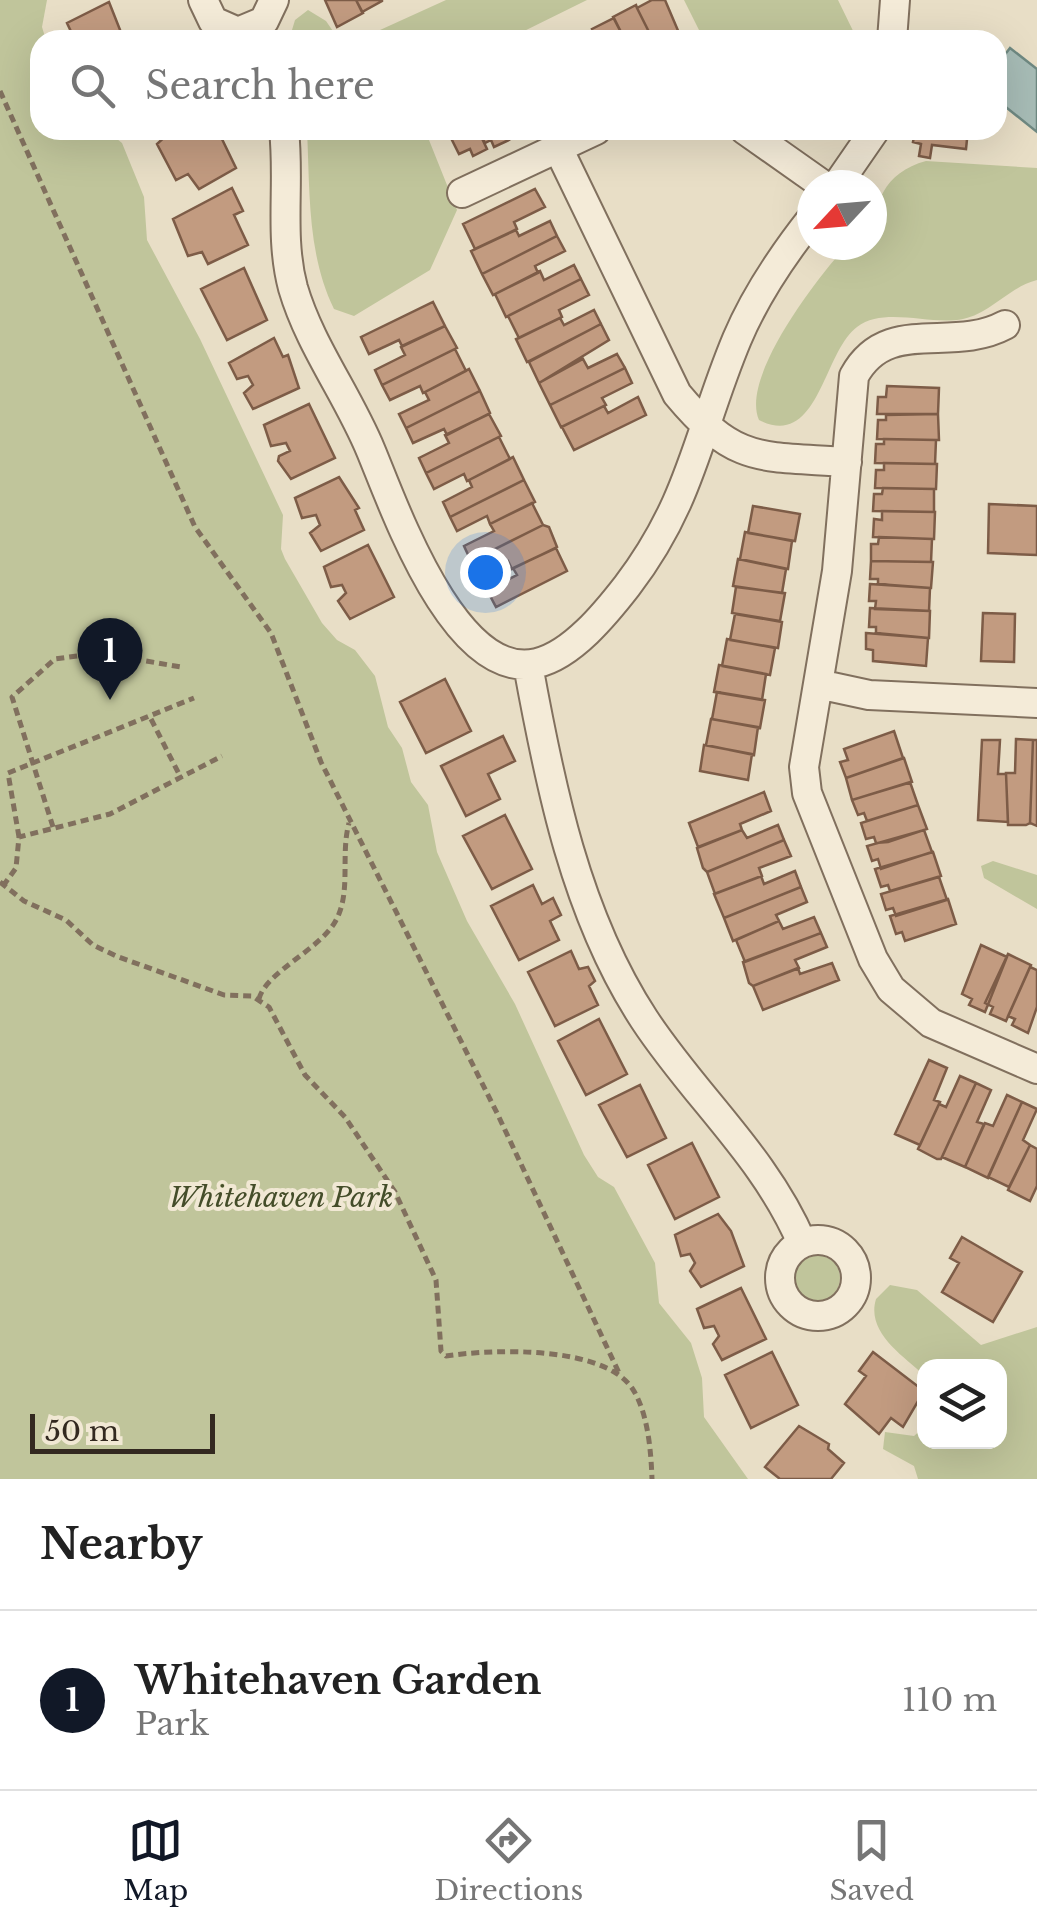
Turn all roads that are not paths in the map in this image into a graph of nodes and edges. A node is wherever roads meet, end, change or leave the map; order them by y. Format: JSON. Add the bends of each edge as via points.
{"nodes":[{"id":1,"x":203,"y":0,"type":"edge"},
{"id":2,"x":274,"y":0,"type":"edge"},
{"id":3,"x":895,"y":0,"type":"edge"},
{"id":4,"x":230,"y":30,"type":"edge"},
{"id":5,"x":257,"y":30,"type":"edge"},
{"id":6,"x":893,"y":30,"type":"edge"},
{"id":7,"x":284,"y":140,"type":"edge"},
{"id":8,"x":575,"y":140,"type":"edge"},
{"id":9,"x":760,"y":140,"type":"edge"},
{"id":10,"x":868,"y":140,"type":"edge"},
{"id":11,"x":558,"y":148,"type":"junction"},
{"id":12,"x":802,"y":170,"type":"edge"},
{"id":13,"x":847,"y":170,"type":"edge"},
{"id":14,"x":462,"y":194,"type":"dead end"},
{"id":15,"x":797,"y":238,"type":"edge"},
{"id":16,"x":1005,"y":325,"type":"dead end"},
{"id":17,"x":707,"y":427,"type":"junction"},
{"id":18,"x":847,"y":462,"type":"junction"},
{"id":19,"x":528,"y":665,"type":"junction"},
{"id":20,"x":818,"y":684,"type":"junction"},
{"id":21,"x":1037,"y":703,"type":"edge"},
{"id":22,"x":1037,"y":1069,"type":"edge"},
{"id":23,"x":802,"y":1243,"type":"dead end"}],
"edges":[{"from":1,"to":4,"type":"street","via":[[212,21]]},
{"from":2,"to":5,"type":"street"},
{"from":3,"to":6,"type":"street"},
{"from":7,"to":19,"type":"street","via":[[286,246],[307,326],[352,410],[399,527],[425,576],[476,640],[507,662]]},
{"from":8,"to":11,"type":"street"},
{"from":9,"to":12,"type":"street"},
{"from":10,"to":13,"type":"street"},
{"from":11,"to":14,"type":"street"},
{"from":11,"to":17,"type":"street","via":[[677,394]]},
{"from":15,"to":17,"type":"street","via":[[746,320]]},
{"from":16,"to":18,"type":"street","via":[[980,338],[907,339],[869,353],[854,376]]},
{"from":17,"to":18,"type":"street","via":[[748,454]]},
{"from":17,"to":19,"type":"street","via":[[679,504],[630,581],[559,653]]},
{"from":18,"to":20,"type":"street"},
{"from":19,"to":23,"type":"street","via":[[573,861],[606,952],[655,1036],[754,1157]]},
{"from":20,"to":21,"type":"street","via":[[869,695]]},
{"from":20,"to":22,"type":"street","via":[[804,766],[807,794],[881,974],[902,1002],[931,1023]]}]}
